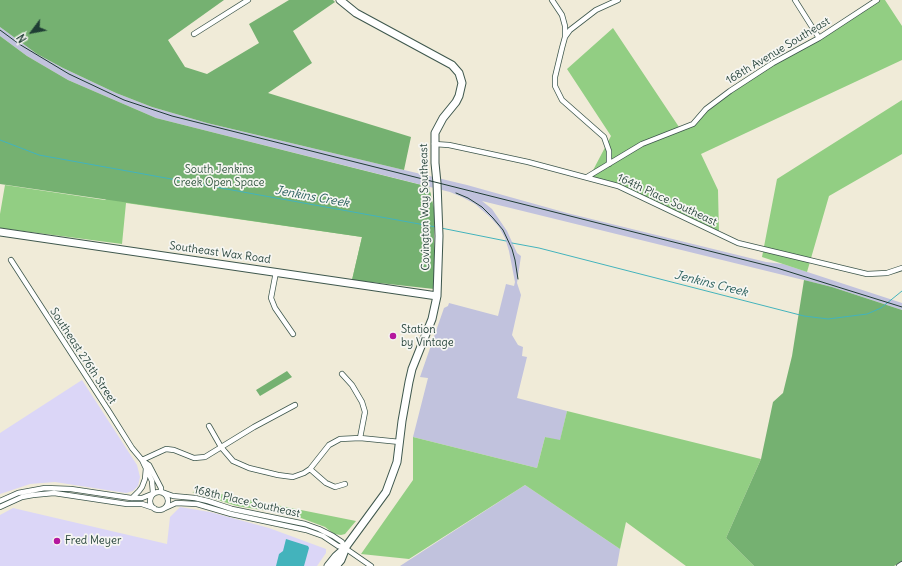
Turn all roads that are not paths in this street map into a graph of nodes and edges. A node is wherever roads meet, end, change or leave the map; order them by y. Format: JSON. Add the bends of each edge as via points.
{"nodes":[{"id":1,"x":248,"y":0,"type":"edge"},
{"id":2,"x":340,"y":0,"type":"edge"},
{"id":3,"x":552,"y":0,"type":"edge"},
{"id":4,"x":618,"y":0,"type":"edge"},
{"id":5,"x":795,"y":0,"type":"edge"},
{"id":6,"x":877,"y":0,"type":"edge"},
{"id":7,"x":194,"y":34,"type":"dead end"},
{"id":8,"x":565,"y":37,"type":"junction"},
{"id":9,"x":819,"y":38,"type":"junction"},
{"id":10,"x":434,"y":144,"type":"junction"},
{"id":11,"x":609,"y":164,"type":"junction"},
{"id":12,"x":587,"y":177,"type":"junction"},
{"id":13,"x":0,"y":232,"type":"edge"},
{"id":14,"x":12,"y":260,"type":"dead end"},
{"id":15,"x":902,"y":268,"type":"edge"},
{"id":16,"x":276,"y":272,"type":"junction"},
{"id":17,"x":438,"y":296,"type":"junction"},
{"id":18,"x":293,"y":334,"type":"dead end"},
{"id":19,"x":342,"y":374,"type":"dead end"},
{"id":20,"x":295,"y":405,"type":"dead end"},
{"id":21,"x":209,"y":426,"type":"dead end"},
{"id":22,"x":360,"y":438,"type":"junction"},
{"id":23,"x":400,"y":442,"type":"junction"},
{"id":24,"x":221,"y":447,"type":"junction"},
{"id":25,"x":142,"y":460,"type":"junction"},
{"id":26,"x":146,"y":468,"type":"junction"},
{"id":27,"x":310,"y":469,"type":"junction"},
{"id":28,"x":345,"y":484,"type":"dead end"},
{"id":29,"x":162,"y":492,"type":"junction"},
{"id":30,"x":153,"y":494,"type":"junction"},
{"id":31,"x":131,"y":498,"type":"junction"},
{"id":32,"x":0,"y":501,"type":"edge"},
{"id":33,"x":0,"y":507,"type":"edge"},
{"id":34,"x":154,"y":508,"type":"junction"},
{"id":35,"x":165,"y":508,"type":"junction"},
{"id":36,"x":345,"y":548,"type":"junction"},
{"id":37,"x":328,"y":566,"type":"edge"},
{"id":38,"x":336,"y":566,"type":"edge"},
{"id":39,"x":371,"y":566,"type":"edge"}],
"edges":[{"from":1,"to":7,"type":"street"},
{"from":2,"to":10,"type":"street","name":"Covington Way Southeast","via":[[356,13],[456,69],[462,87],[456,102],[435,133]]},
{"from":3,"to":8,"type":"street","via":[[562,15]]},
{"from":4,"to":8,"type":"street","via":[[596,10],[574,26]]},
{"from":5,"to":9,"type":"street"},
{"from":6,"to":9,"type":"street","name":"168th Avenue Southeast"},
{"from":8,"to":11,"type":"street","via":[[555,86],[562,100],[604,137],[609,151]]},
{"from":9,"to":11,"type":"street","name":"168th Avenue Southeast","via":[[773,63],[730,91],[706,109],[692,124],[642,144]]},
{"from":10,"to":12,"type":"street","name":"164th Place Southeast","via":[[528,162]]},
{"from":10,"to":17,"type":"street","name":"Covington Way Southeast","via":[[439,225]]},
{"from":11,"to":12,"type":"street","name":"168th Avenue Southeast"},
{"from":12,"to":15,"type":"street","name":"164th Place Southeast","via":[[618,186],[738,243],[867,274],[887,273]]},
{"from":13,"to":16,"type":"street","name":"Southeast Wax Road"},
{"from":14,"to":25,"type":"street","name":"Southeast 276th Street"},
{"from":16,"to":17,"type":"street","name":"Southeast Wax Road"},
{"from":16,"to":18,"type":"street","via":[[271,298]]},
{"from":17,"to":23,"type":"street","name":"Covington Way Southeast","via":[[432,319],[412,369]]},
{"from":19,"to":22,"type":"street","via":[[352,385],[365,412]]},
{"from":20,"to":24,"type":"street"},
{"from":21,"to":24,"type":"street"},
{"from":22,"to":23,"type":"street"},
{"from":22,"to":27,"type":"street","via":[[335,441]]},
{"from":23,"to":36,"type":"street","name":"Covington Way Southeast","via":[[398,462],[386,492]]},
{"from":24,"to":25,"type":"street","via":[[205,457],[198,458],[166,448]]},
{"from":24,"to":27,"type":"street","via":[[233,461],[249,468],[293,477]]},
{"from":25,"to":26,"type":"street","name":"Southeast 276th Street"},
{"from":25,"to":29,"type":"street","name":"Southeast 276th Street","via":[[149,465]]},
{"from":26,"to":30,"type":"street","name":"Southeast 276th Street","via":[[152,481]]},
{"from":26,"to":31,"type":"street","via":[[142,487]]},
{"from":27,"to":28,"type":"street","via":[[326,483],[335,487]]},
{"from":29,"to":30,"type":"street","via":[[157,491]]},
{"from":29,"to":35,"type":"street","via":[[168,500]]},
{"from":29,"to":36,"type":"street","name":"168th Place Southeast","via":[[208,501],[242,512],[305,524],[342,542]]},
{"from":30,"to":31,"type":"street"},
{"from":30,"to":34,"type":"street","via":[[150,501]]},
{"from":31,"to":32,"type":"street","via":[[71,489],[45,488],[18,493]]},
{"from":33,"to":34,"type":"street","via":[[22,497],[54,493],[142,504]]},
{"from":34,"to":35,"type":"street"},
{"from":35,"to":36,"type":"street","name":"168th Place Southeast","via":[[182,502],[203,505],[231,514],[306,530]]},
{"from":36,"to":37,"type":"street","name":"Covington Way Southeast"},
{"from":36,"to":38,"type":"street","name":"Covington Way Southeast"},
{"from":36,"to":39,"type":"street","name":"168th Place Southeast"}]}
